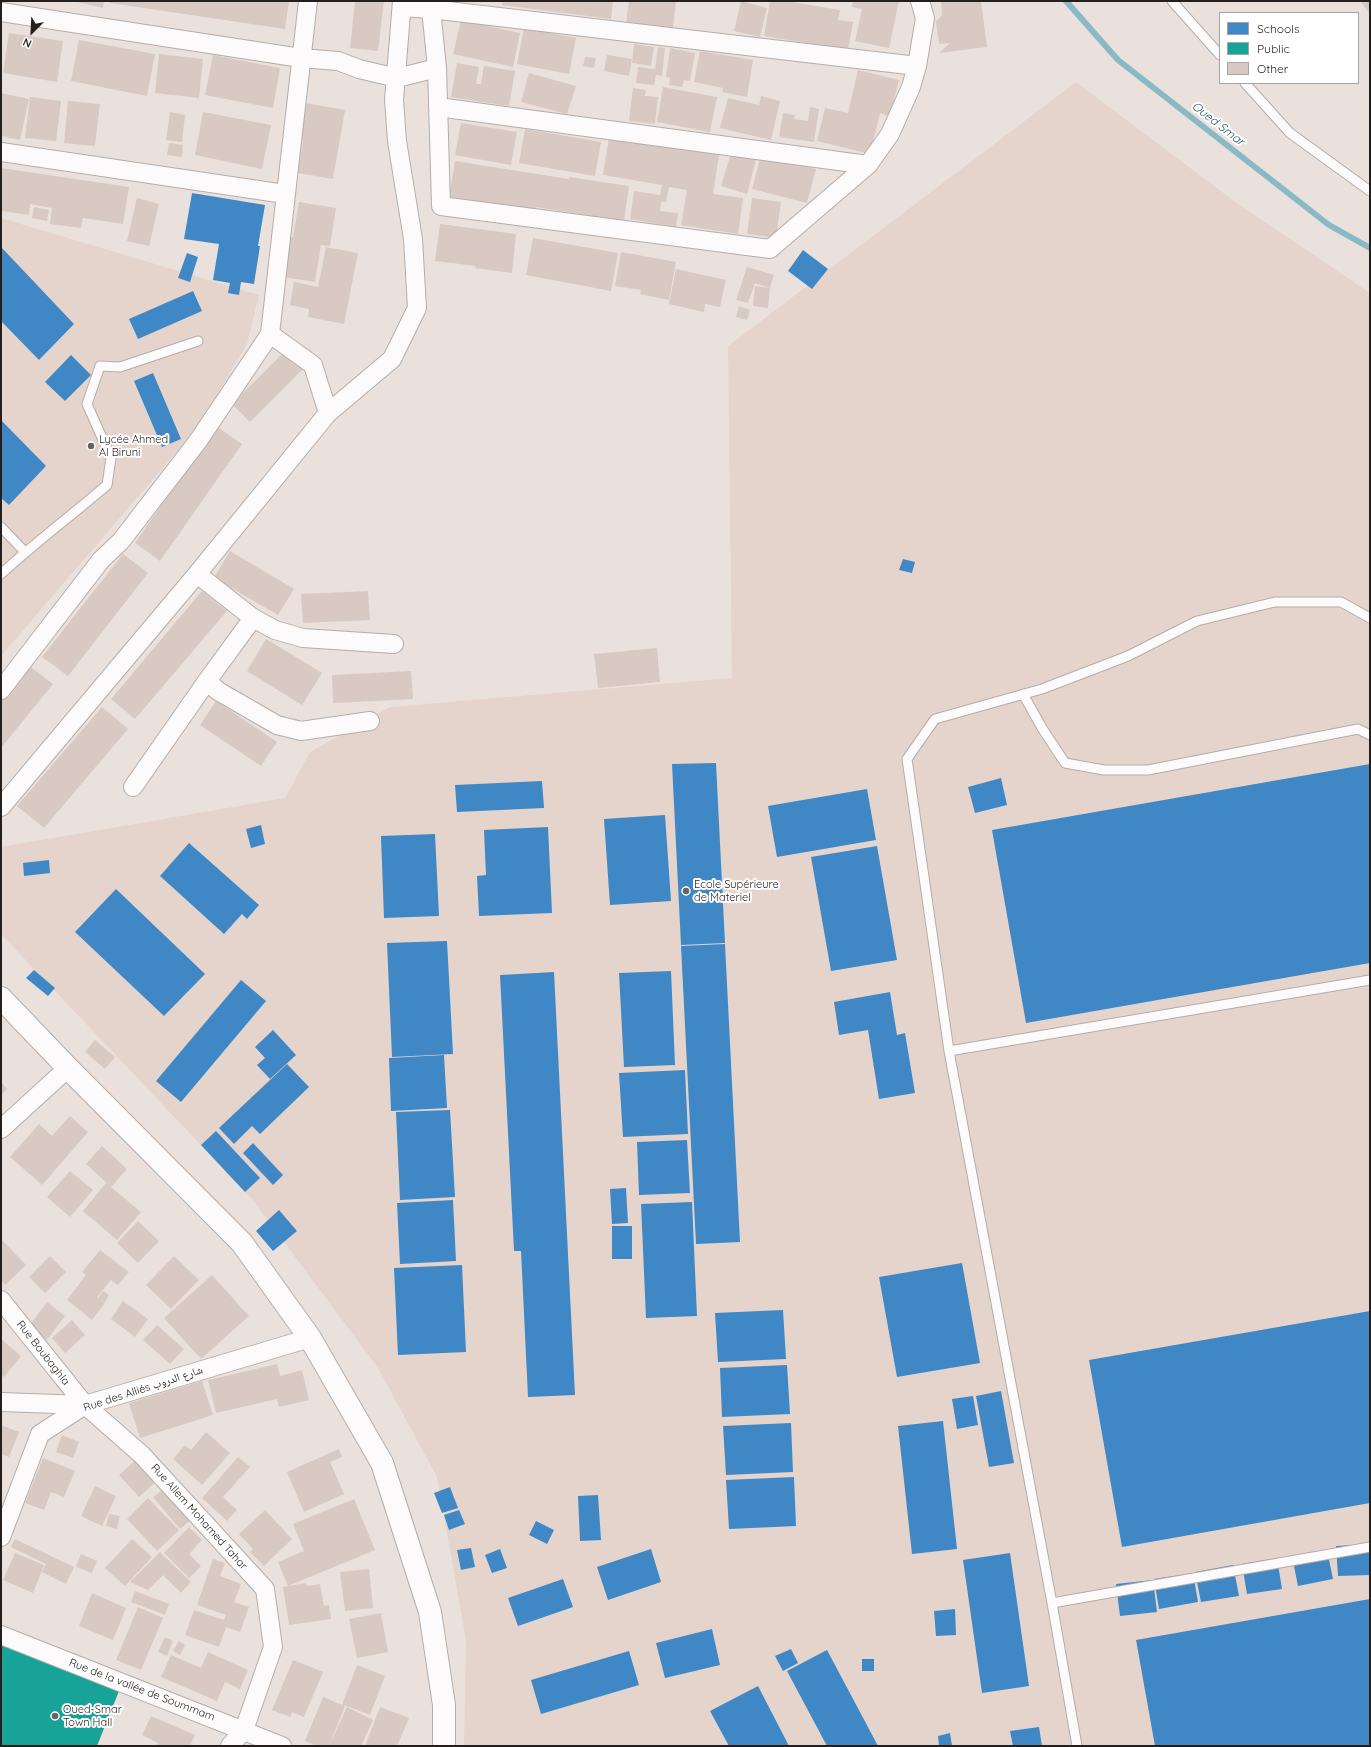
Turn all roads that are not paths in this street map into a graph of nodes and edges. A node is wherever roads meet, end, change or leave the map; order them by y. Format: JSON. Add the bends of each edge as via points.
{"nodes":[{"id":1,"x":308,"y":1,"type":"edge"},
{"id":2,"x":920,"y":1,"type":"edge"},
{"id":3,"x":1172,"y":1,"type":"edge"},
{"id":4,"x":402,"y":4,"type":"edge"},
{"id":5,"x":431,"y":9,"type":"junction"},
{"id":6,"x":1,"y":12,"type":"edge"},
{"id":7,"x":1219,"y":54,"type":"edge"},
{"id":8,"x":301,"y":58,"type":"junction"},
{"id":9,"x":917,"y":66,"type":"junction"},
{"id":10,"x":437,"y":68,"type":"junction"},
{"id":11,"x":397,"y":78,"type":"junction"},
{"id":12,"x":1246,"y":84,"type":"edge"},
{"id":13,"x":438,"y":107,"type":"junction"},
{"id":14,"x":1,"y":152,"type":"edge"},
{"id":15,"x":868,"y":165,"type":"junction"},
{"id":16,"x":1370,"y":191,"type":"edge"},
{"id":17,"x":285,"y":194,"type":"junction"},
{"id":18,"x":270,"y":334,"type":"junction"},
{"id":19,"x":198,"y":341,"type":"dead end"},
{"id":20,"x":328,"y":414,"type":"junction"},
{"id":21,"x":1,"y":527,"type":"edge"},
{"id":22,"x":24,"y":552,"type":"junction"},
{"id":23,"x":1,"y":574,"type":"edge"},
{"id":24,"x":197,"y":574,"type":"junction"},
{"id":25,"x":253,"y":618,"type":"junction"},
{"id":26,"x":1370,"y":618,"type":"edge"},
{"id":27,"x":394,"y":644,"type":"dead end"},
{"id":28,"x":206,"y":681,"type":"junction"},
{"id":29,"x":1,"y":690,"type":"edge"},
{"id":30,"x":1023,"y":694,"type":"junction"},
{"id":31,"x":370,"y":720,"type":"dead end"},
{"id":32,"x":1370,"y":735,"type":"edge"},
{"id":33,"x":133,"y":787,"type":"dead end"},
{"id":34,"x":1,"y":807,"type":"edge"},
{"id":35,"x":1370,"y":980,"type":"edge"},
{"id":36,"x":1,"y":998,"type":"edge"},
{"id":37,"x":948,"y":1051,"type":"junction"},
{"id":38,"x":68,"y":1068,"type":"junction"},
{"id":39,"x":1,"y":1129,"type":"edge"},
{"id":40,"x":1,"y":1300,"type":"edge"},
{"id":41,"x":310,"y":1338,"type":"junction"},
{"id":42,"x":1,"y":1402,"type":"edge"},
{"id":43,"x":85,"y":1405,"type":"junction"},
{"id":44,"x":1,"y":1537,"type":"edge"},
{"id":45,"x":1370,"y":1546,"type":"edge"},
{"id":46,"x":1052,"y":1603,"type":"junction"},
{"id":47,"x":1,"y":1635,"type":"edge"},
{"id":48,"x":244,"y":1730,"type":"junction"},
{"id":49,"x":230,"y":1746,"type":"edge"},
{"id":50,"x":282,"y":1746,"type":"edge"},
{"id":51,"x":444,"y":1746,"type":"edge"},
{"id":52,"x":1077,"y":1746,"type":"edge"}],
"edges":[{"from":1,"to":8,"type":"street"},
{"from":2,"to":9,"type":"street","via":[[925,18]]},
{"from":3,"to":7,"type":"lane"},
{"from":4,"to":5,"type":"street"},
{"from":4,"to":11,"type":"street"},
{"from":5,"to":9,"type":"street"},
{"from":5,"to":10,"type":"street"},
{"from":6,"to":8,"type":"street"},
{"from":8,"to":11,"type":"street","via":[[338,61]]},
{"from":8,"to":17,"type":"street"},
{"from":9,"to":15,"type":"street","via":[[911,87],[890,134]]},
{"from":10,"to":11,"type":"street"},
{"from":10,"to":13,"type":"street"},
{"from":11,"to":20,"type":"street","via":[[394,100],[397,141],[413,239],[417,308],[392,359]]},
{"from":12,"to":16,"type":"lane","via":[[1290,133]]},
{"from":13,"to":15,"type":"street"},
{"from":13,"to":15,"type":"street","via":[[441,206],[770,249]]},
{"from":14,"to":17,"type":"street"},
{"from":17,"to":18,"type":"street"},
{"from":18,"to":20,"type":"street","via":[[313,366]]},
{"from":18,"to":29,"type":"street","via":[[198,441],[121,542],[101,560]]},
{"from":19,"to":22,"type":"lane","via":[[120,367],[100,366],[87,404],[110,458],[107,485]]},
{"from":20,"to":24,"type":"street"},
{"from":21,"to":22,"type":"lane"},
{"from":22,"to":23,"type":"lane"},
{"from":24,"to":25,"type":"street"},
{"from":24,"to":34,"type":"street"},
{"from":25,"to":27,"type":"street","via":[[275,630],[303,638]]},
{"from":25,"to":28,"type":"street"},
{"from":26,"to":30,"type":"lane","via":[[1341,602],[1275,602],[1197,621],[1128,656]]},
{"from":28,"to":31,"type":"street","via":[[218,691],[276,725],[301,731]]},
{"from":28,"to":33,"type":"street"},
{"from":30,"to":32,"type":"lane","via":[[1065,763],[1104,770],[1148,770],[1358,729]]},
{"from":30,"to":37,"type":"lane","via":[[935,720],[907,759]]},
{"from":35,"to":37,"type":"lane"},
{"from":36,"to":38,"type":"main road"},
{"from":37,"to":46,"type":"lane"},
{"from":38,"to":39,"type":"street"},
{"from":38,"to":41,"type":"main road","via":[[242,1242]]},
{"from":40,"to":43,"type":"street","name":"Rue Boubaghla"},
{"from":41,"to":43,"type":"street","name":"Rue des Alliés شارع الدروب"},
{"from":41,"to":51,"type":"main road","via":[[382,1463],[430,1612],[444,1704]]},
{"from":42,"to":43,"type":"street"},
{"from":43,"to":44,"type":"street","name":"Rue des Alliés شارع الدروب","via":[[40,1434]]},
{"from":43,"to":48,"type":"street","name":"Rue Allem Mohamed Tahar","via":[[142,1455],[265,1589],[273,1647]]},
{"from":45,"to":46,"type":"lane"},
{"from":46,"to":52,"type":"lane"},
{"from":47,"to":48,"type":"street","name":"Rue de la vallée de Soummam"},
{"from":48,"to":49,"type":"street"},
{"from":48,"to":50,"type":"street","name":"Rue de la vallée de Soummam"}]}
